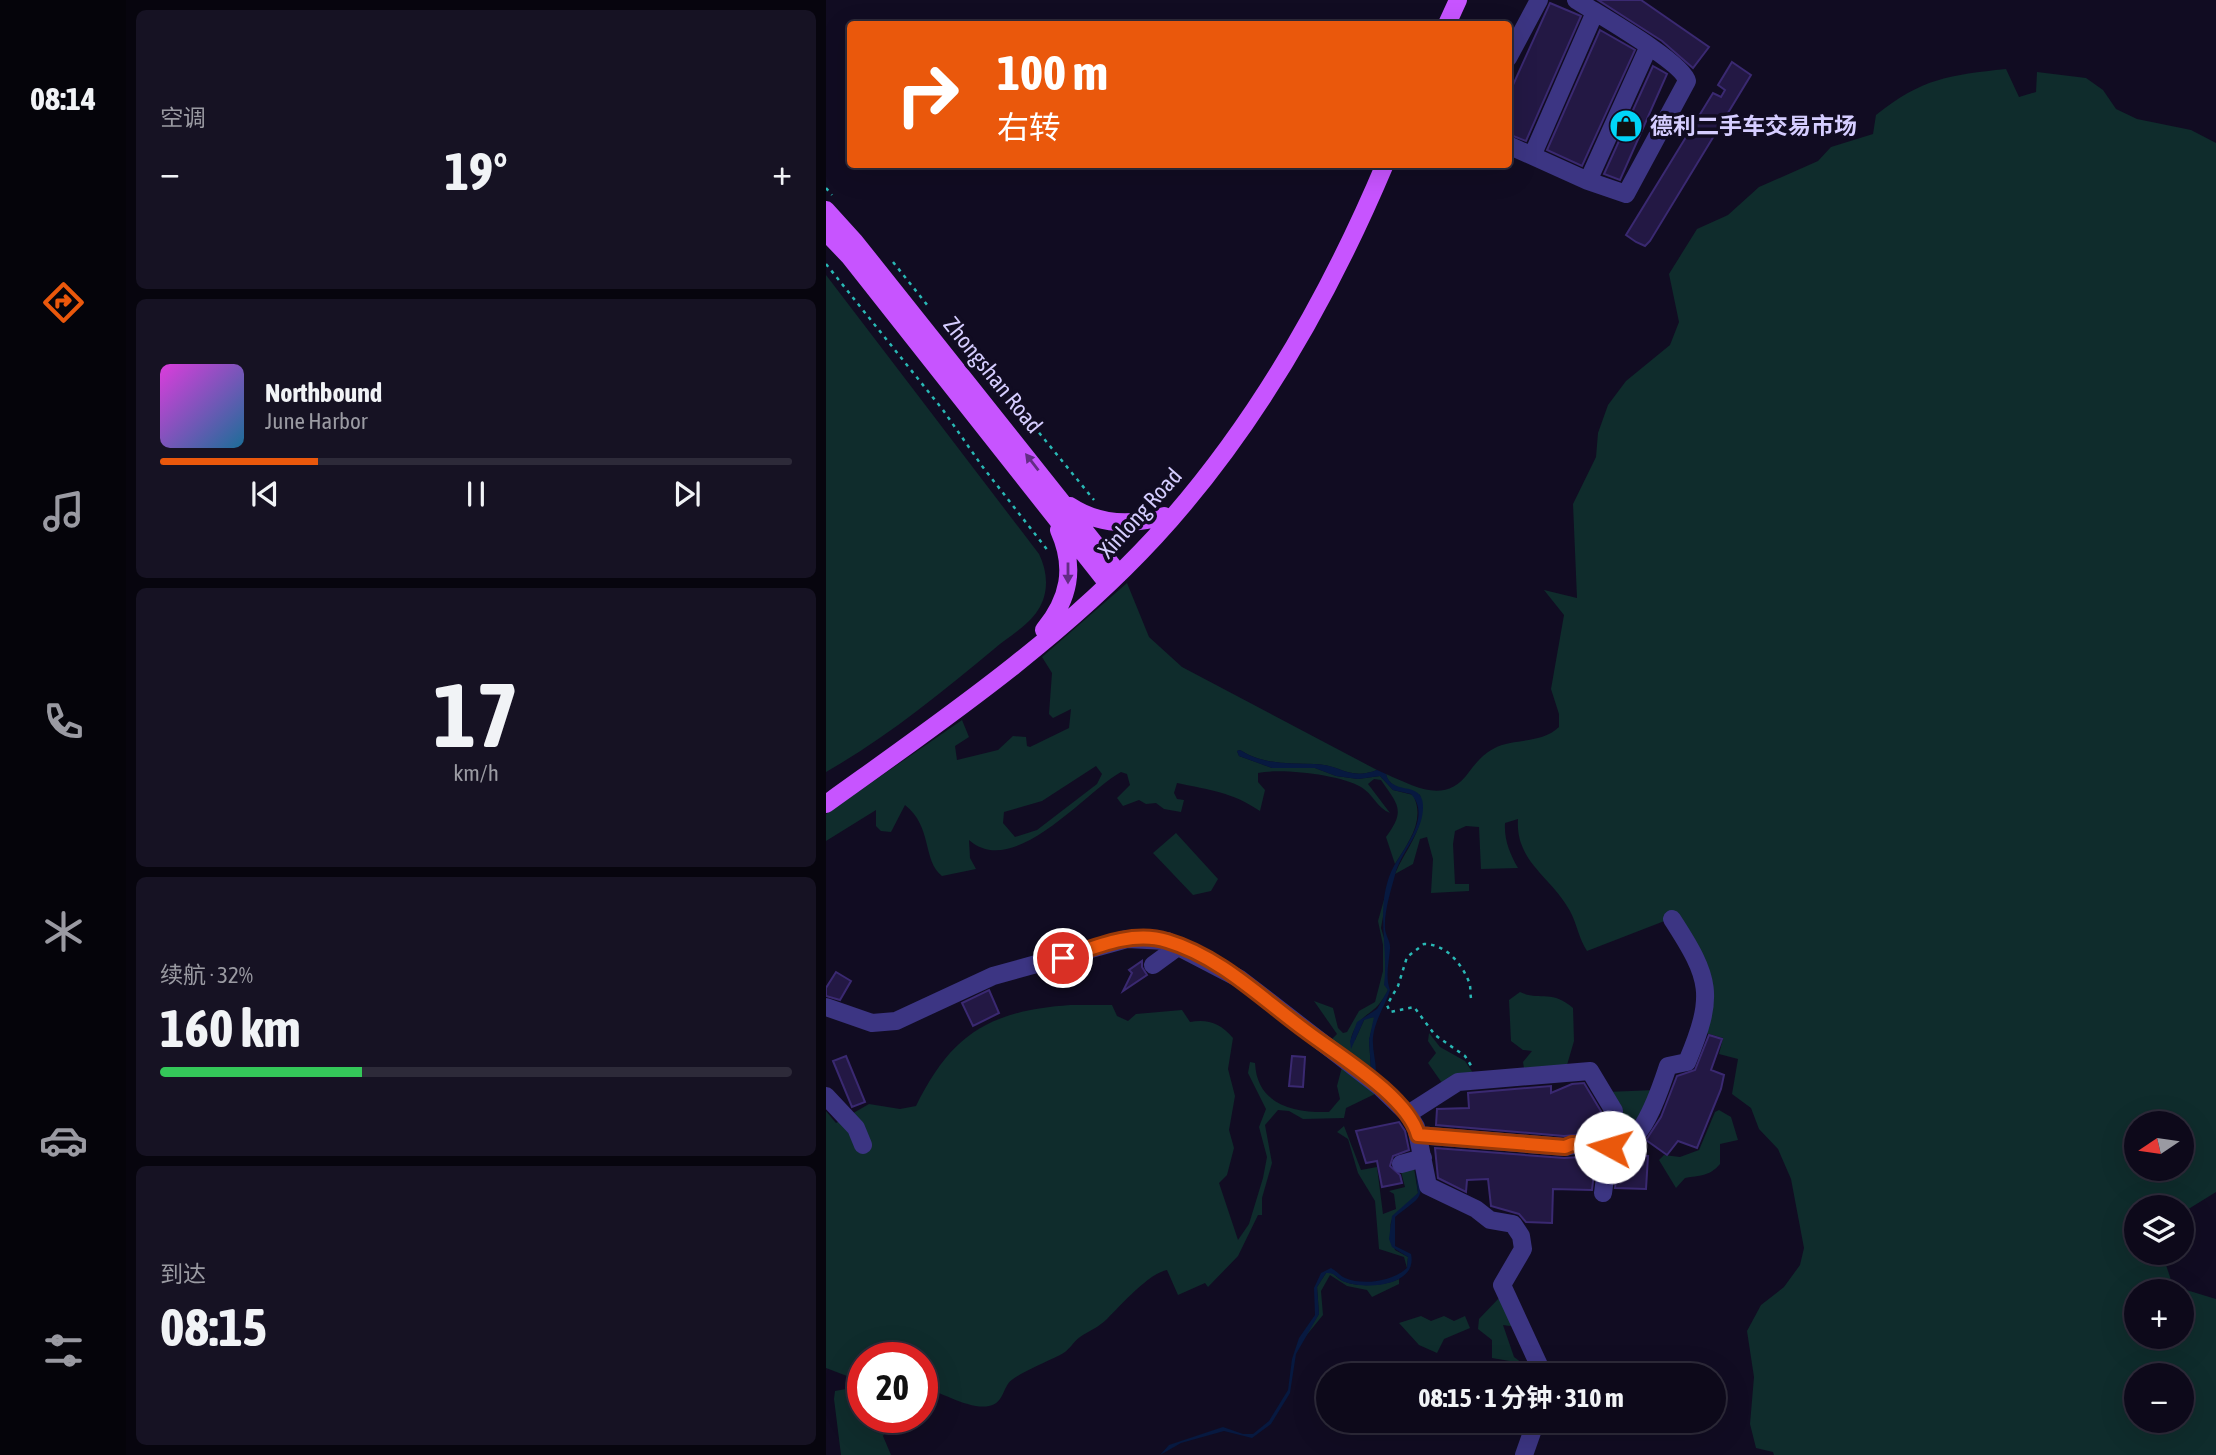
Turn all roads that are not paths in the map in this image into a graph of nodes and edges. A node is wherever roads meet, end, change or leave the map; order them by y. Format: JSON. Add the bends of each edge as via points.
{"nodes":[{"id":1,"x":1451,"y":0,"type":"edge"},
{"id":2,"x":1458,"y":0,"type":"edge"},
{"id":3,"x":1539,"y":0,"type":"edge"},
{"id":4,"x":1576,"y":0,"type":"edge"},
{"id":5,"x":1595,"y":12,"type":"junction"},
{"id":6,"x":1441,"y":21,"type":"edge"},
{"id":7,"x":1448,"y":21,"type":"edge"},
{"id":8,"x":1648,"y":46,"type":"junction"},
{"id":9,"x":1512,"y":51,"type":"edge"},
{"id":10,"x":1512,"y":146,"type":"edge"},
{"id":11,"x":1533,"y":154,"type":"junction"},
{"id":12,"x":1377,"y":168,"type":"edge"},
{"id":13,"x":1383,"y":168,"type":"edge"},
{"id":14,"x":1588,"y":181,"type":"junction"},
{"id":15,"x":830,"y":204,"type":"edge"},
{"id":16,"x":826,"y":232,"type":"edge"},
{"id":17,"x":1054,"y":503,"type":"junction"},
{"id":18,"x":1164,"y":516,"type":"junction"},
{"id":19,"x":1111,"y":576,"type":"junction"},
{"id":20,"x":1034,"y":642,"type":"junction"},
{"id":21,"x":826,"y":797,"type":"edge"},
{"id":22,"x":826,"y":804,"type":"edge"},
{"id":23,"x":1672,"y":919,"type":"dead end"},
{"id":24,"x":1179,"y":946,"type":"junction"},
{"id":25,"x":1153,"y":965,"type":"dead end"},
{"id":26,"x":826,"y":1007,"type":"edge"},
{"id":27,"x":1303,"y":1029,"type":"junction"},
{"id":28,"x":1307,"y":1054,"type":"dead end"},
{"id":29,"x":826,"y":1096,"type":"edge"},
{"id":30,"x":1408,"y":1114,"type":"junction"},
{"id":31,"x":1418,"y":1135,"type":"junction"},
{"id":32,"x":863,"y":1145,"type":"dead end"},
{"id":33,"x":1610,"y":1145,"type":"junction"},
{"id":34,"x":1423,"y":1158,"type":"junction"},
{"id":35,"x":1401,"y":1164,"type":"dead end"},
{"id":36,"x":1603,"y":1193,"type":"dead end"},
{"id":37,"x":1538,"y":1363,"type":"edge"},
{"id":38,"x":1531,"y":1433,"type":"edge"},
{"id":39,"x":1524,"y":1455,"type":"edge"}],
"edges":[{"from":1,"to":6,"type":"main road"},
{"from":2,"to":7,"type":"main road"},
{"from":3,"to":9,"type":"street"},
{"from":4,"to":5,"type":"street"},
{"from":5,"to":8,"type":"street"},
{"from":5,"to":11,"type":"street"},
{"from":8,"to":14,"type":"street"},
{"from":8,"to":14,"type":"street","via":[[1683,72],[1687,81],[1626,194]]},
{"from":10,"to":11,"type":"street"},
{"from":11,"to":14,"type":"street"},
{"from":12,"to":18,"type":"main road","name":"Xinlong Road","via":[[1316,297],[1276,366],[1229,437]]},
{"from":13,"to":19,"type":"main road","name":"Xinlong Road","via":[[1310,321],[1262,398],[1189,498]]},
{"from":17,"to":15,"type":"main road","name":"Zhongshan Road","one_way":true},
{"from":16,"to":17,"type":"main road","name":"Zhongshan Road"},
{"from":17,"to":18,"type":"main road","via":[[1107,522]]},
{"from":17,"to":19,"type":"main road","name":"Zhongshan Road"},
{"from":17,"to":20,"type":"main road","one_way":true,"via":[[1067,550],[1069,579],[1058,613]]},
{"from":18,"to":19,"type":"main road","name":"Xinlong Road"},
{"from":19,"to":20,"type":"main road","name":"Xinlong Road"},
{"from":19,"to":22,"type":"main road","name":"Xinlong Road","via":[[1038,648]]},
{"from":20,"to":21,"type":"main road","name":"Xinlong Road"},
{"from":23,"to":33,"type":"street","via":[[1700,962],[1705,1014],[1687,1062],[1668,1066],[1657,1099],[1636,1136],[1624,1145]]},
{"from":24,"to":25,"type":"street"},
{"from":24,"to":26,"type":"street","via":[[1154,938],[1116,941],[993,976],[896,1021],[872,1023]]},
{"from":24,"to":27,"type":"street","via":[[1240,979]]},
{"from":27,"to":28,"type":"street"},
{"from":27,"to":30,"type":"street"},
{"from":29,"to":32,"type":"street","via":[[856,1128]]},
{"from":30,"to":31,"type":"street"},
{"from":30,"to":33,"type":"street","via":[[1450,1085],[1590,1071],[1614,1111]]},
{"from":31,"to":33,"type":"street","via":[[1565,1147]]},
{"from":31,"to":34,"type":"street"},
{"from":33,"to":36,"type":"street"},
{"from":34,"to":35,"type":"street"},
{"from":34,"to":37,"type":"street","via":[[1431,1189],[1490,1220],[1513,1224],[1521,1236],[1520,1256],[1502,1285]]},
{"from":38,"to":39,"type":"street"}]}
